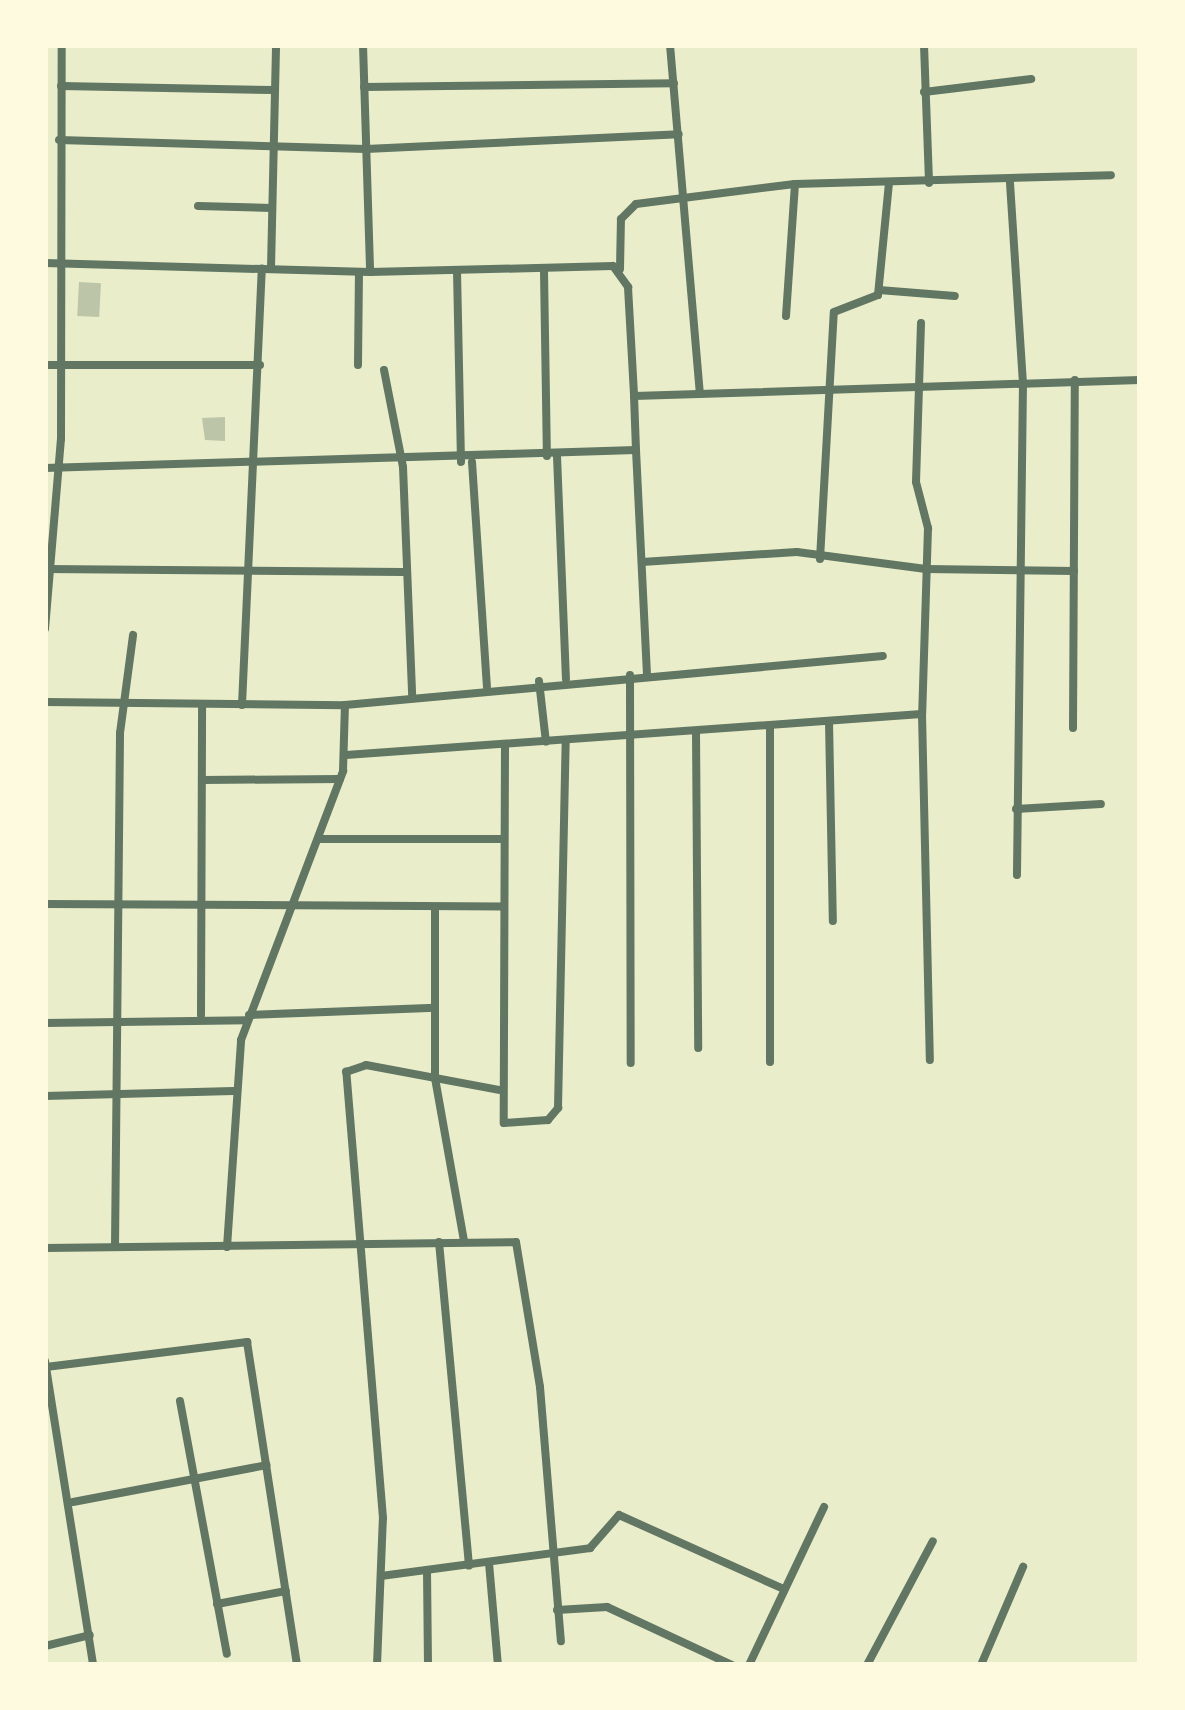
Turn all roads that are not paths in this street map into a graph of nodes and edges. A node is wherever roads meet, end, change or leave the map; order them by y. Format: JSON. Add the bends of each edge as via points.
{"nodes":[{"id":1,"x":62,"y":45,"type":"edge"},
{"id":2,"x":276,"y":45,"type":"edge"},
{"id":3,"x":362,"y":45,"type":"edge"},
{"id":4,"x":670,"y":45,"type":"edge"},
{"id":5,"x":924,"y":45,"type":"edge"},
{"id":6,"x":1031,"y":79,"type":"dead end"},
{"id":7,"x":674,"y":83,"type":"junction"},
{"id":8,"x":62,"y":86,"type":"junction"},
{"id":9,"x":364,"y":86,"type":"junction"},
{"id":10,"x":275,"y":90,"type":"junction"},
{"id":11,"x":924,"y":92,"type":"junction"},
{"id":12,"x":679,"y":134,"type":"junction"},
{"id":13,"x":60,"y":140,"type":"junction"},
{"id":14,"x":274,"y":146,"type":"junction"},
{"id":15,"x":366,"y":149,"type":"junction"},
{"id":16,"x":1111,"y":174,"type":"dead end"},
{"id":17,"x":889,"y":182,"type":"junction"},
{"id":18,"x":929,"y":183,"type":"junction"},
{"id":19,"x":1010,"y":183,"type":"junction"},
{"id":20,"x":795,"y":184,"type":"junction"},
{"id":21,"x":686,"y":196,"type":"junction"},
{"id":22,"x":198,"y":206,"type":"dead end"},
{"id":23,"x":272,"y":208,"type":"junction"},
{"id":24,"x":45,"y":262,"type":"edge"},
{"id":25,"x":59,"y":262,"type":"junction"},
{"id":26,"x":266,"y":268,"type":"junction"},
{"id":27,"x":620,"y":270,"type":"junction"},
{"id":28,"x":456,"y":271,"type":"junction"},
{"id":29,"x":544,"y":271,"type":"junction"},
{"id":30,"x":359,"y":272,"type":"junction"},
{"id":31,"x":370,"y":272,"type":"junction"},
{"id":32,"x":879,"y":290,"type":"junction"},
{"id":33,"x":955,"y":296,"type":"dead end"},
{"id":34,"x":786,"y":316,"type":"dead end"},
{"id":35,"x":921,"y":324,"type":"dead end"},
{"id":36,"x":62,"y":365,"type":"junction"},
{"id":37,"x":358,"y":365,"type":"dead end"},
{"id":38,"x":45,"y":366,"type":"edge"},
{"id":39,"x":260,"y":366,"type":"junction"},
{"id":40,"x":384,"y":370,"type":"dead end"},
{"id":41,"x":1074,"y":380,"type":"junction"},
{"id":42,"x":1140,"y":380,"type":"edge"},
{"id":43,"x":1023,"y":384,"type":"junction"},
{"id":44,"x":919,"y":389,"type":"junction"},
{"id":45,"x":828,"y":391,"type":"junction"},
{"id":46,"x":700,"y":394,"type":"junction"},
{"id":47,"x":634,"y":396,"type":"junction"},
{"id":48,"x":636,"y":450,"type":"junction"},
{"id":49,"x":552,"y":456,"type":"junction"},
{"id":50,"x":461,"y":462,"type":"junction"},
{"id":51,"x":472,"y":462,"type":"junction"},
{"id":52,"x":402,"y":464,"type":"junction"},
{"id":53,"x":45,"y":468,"type":"edge"},
{"id":54,"x":58,"y":468,"type":"junction"},
{"id":55,"x":258,"y":468,"type":"junction"},
{"id":56,"x":820,"y":558,"type":"junction"},
{"id":57,"x":642,"y":562,"type":"junction"},
{"id":58,"x":48,"y":569,"type":"edge"},
{"id":59,"x":926,"y":570,"type":"junction"},
{"id":60,"x":251,"y":571,"type":"junction"},
{"id":61,"x":403,"y":572,"type":"junction"},
{"id":62,"x":1014,"y":572,"type":"junction"},
{"id":63,"x":1074,"y":572,"type":"junction"},
{"id":64,"x":45,"y":630,"type":"edge"},
{"id":65,"x":133,"y":635,"type":"dead end"},
{"id":66,"x":882,"y":656,"type":"dead end"},
{"id":67,"x":648,"y":674,"type":"junction"},
{"id":68,"x":630,"y":675,"type":"junction"},
{"id":69,"x":566,"y":679,"type":"junction"},
{"id":70,"x":539,"y":681,"type":"junction"},
{"id":71,"x":487,"y":687,"type":"junction"},
{"id":72,"x":412,"y":696,"type":"junction"},
{"id":73,"x":45,"y":702,"type":"edge"},
{"id":74,"x":125,"y":704,"type":"junction"},
{"id":75,"x":242,"y":705,"type":"junction"},
{"id":76,"x":345,"y":705,"type":"junction"},
{"id":77,"x":202,"y":706,"type":"junction"},
{"id":78,"x":922,"y":714,"type":"junction"},
{"id":79,"x":829,"y":721,"type":"junction"},
{"id":80,"x":770,"y":726,"type":"junction"},
{"id":81,"x":1073,"y":728,"type":"dead end"},
{"id":82,"x":696,"y":731,"type":"junction"},
{"id":83,"x":632,"y":736,"type":"junction"},
{"id":84,"x":566,"y":741,"type":"junction"},
{"id":85,"x":546,"y":742,"type":"junction"},
{"id":86,"x":505,"y":745,"type":"junction"},
{"id":87,"x":346,"y":755,"type":"junction"},
{"id":88,"x":340,"y":778,"type":"junction"},
{"id":89,"x":202,"y":780,"type":"junction"},
{"id":90,"x":1100,"y":804,"type":"dead end"},
{"id":91,"x":1016,"y":809,"type":"junction"},
{"id":92,"x":320,"y":839,"type":"junction"},
{"id":93,"x":504,"y":839,"type":"junction"},
{"id":94,"x":1017,"y":875,"type":"dead end"},
{"id":95,"x":203,"y":902,"type":"junction"},
{"id":96,"x":120,"y":903,"type":"junction"},
{"id":97,"x":45,"y":904,"type":"edge"},
{"id":98,"x":504,"y":906,"type":"junction"},
{"id":99,"x":293,"y":907,"type":"junction"},
{"id":100,"x":434,"y":908,"type":"junction"},
{"id":101,"x":833,"y":922,"type":"dead end"},
{"id":102,"x":435,"y":1008,"type":"junction"},
{"id":103,"x":200,"y":1015,"type":"junction"},
{"id":104,"x":248,"y":1017,"type":"junction"},
{"id":105,"x":45,"y":1023,"type":"edge"},
{"id":106,"x":118,"y":1026,"type":"junction"},
{"id":107,"x":698,"y":1048,"type":"dead end"},
{"id":108,"x":930,"y":1060,"type":"dead end"},
{"id":109,"x":770,"y":1062,"type":"dead end"},
{"id":110,"x":631,"y":1063,"type":"dead end"},
{"id":111,"x":435,"y":1078,"type":"junction"},
{"id":112,"x":498,"y":1090,"type":"junction"},
{"id":113,"x":233,"y":1091,"type":"junction"},
{"id":114,"x":117,"y":1094,"type":"junction"},
{"id":115,"x":45,"y":1096,"type":"edge"},
{"id":116,"x":464,"y":1241,"type":"junction"},
{"id":117,"x":439,"y":1242,"type":"junction"},
{"id":118,"x":358,"y":1244,"type":"junction"},
{"id":119,"x":227,"y":1247,"type":"junction"},
{"id":120,"x":45,"y":1248,"type":"edge"},
{"id":121,"x":115,"y":1248,"type":"junction"},
{"id":122,"x":46,"y":1364,"type":"edge"},
{"id":123,"x":180,"y":1401,"type":"dead end"},
{"id":124,"x":268,"y":1465,"type":"junction"},
{"id":125,"x":193,"y":1480,"type":"junction"},
{"id":126,"x":73,"y":1502,"type":"junction"},
{"id":127,"x":824,"y":1507,"type":"dead end"},
{"id":128,"x":932,"y":1541,"type":"dead end"},
{"id":129,"x":551,"y":1555,"type":"junction"},
{"id":130,"x":489,"y":1563,"type":"junction"},
{"id":131,"x":469,"y":1566,"type":"junction"},
{"id":132,"x":1023,"y":1567,"type":"dead end"},
{"id":133,"x":427,"y":1570,"type":"junction"},
{"id":134,"x":381,"y":1576,"type":"junction"},
{"id":135,"x":784,"y":1589,"type":"junction"},
{"id":136,"x":286,"y":1591,"type":"junction"},
{"id":137,"x":217,"y":1604,"type":"junction"},
{"id":138,"x":558,"y":1610,"type":"junction"},
{"id":139,"x":90,"y":1635,"type":"junction"},
{"id":140,"x":561,"y":1641,"type":"dead end"},
{"id":141,"x":45,"y":1646,"type":"edge"},
{"id":142,"x":227,"y":1654,"type":"dead end"},
{"id":143,"x":93,"y":1665,"type":"edge"},
{"id":144,"x":297,"y":1665,"type":"edge"},
{"id":145,"x":377,"y":1665,"type":"edge"},
{"id":146,"x":428,"y":1665,"type":"edge"},
{"id":147,"x":498,"y":1665,"type":"edge"},
{"id":148,"x":732,"y":1665,"type":"edge"},
{"id":149,"x":750,"y":1665,"type":"edge"},
{"id":150,"x":867,"y":1665,"type":"edge"},
{"id":151,"x":981,"y":1665,"type":"edge"}],
"edges":[{"from":1,"to":8,"type":"street"},
{"from":2,"to":10,"type":"street"},
{"from":3,"to":9,"type":"street"},
{"from":4,"to":7,"type":"street"},
{"from":5,"to":11,"type":"street"},
{"from":6,"to":11,"type":"street"},
{"from":7,"to":9,"type":"street"},
{"from":7,"to":12,"type":"street"},
{"from":8,"to":10,"type":"street"},
{"from":8,"to":13,"type":"street"},
{"from":9,"to":15,"type":"street"},
{"from":10,"to":14,"type":"street"},
{"from":11,"to":18,"type":"street"},
{"from":12,"to":15,"type":"street"},
{"from":12,"to":21,"type":"street"},
{"from":13,"to":14,"type":"street"},
{"from":13,"to":25,"type":"street"},
{"from":14,"to":15,"type":"street"},
{"from":14,"to":23,"type":"street"},
{"from":15,"to":31,"type":"street"},
{"from":16,"to":19,"type":"street"},
{"from":17,"to":18,"type":"street"},
{"from":17,"to":20,"type":"street"},
{"from":17,"to":32,"type":"street"},
{"from":18,"to":19,"type":"street"},
{"from":19,"to":43,"type":"street"},
{"from":20,"to":21,"type":"street"},
{"from":20,"to":34,"type":"street"},
{"from":21,"to":27,"type":"street","via":[[624,212]]},
{"from":21,"to":46,"type":"street"},
{"from":22,"to":23,"type":"street"},
{"from":23,"to":26,"type":"street"},
{"from":24,"to":25,"type":"street"},
{"from":25,"to":26,"type":"street"},
{"from":25,"to":36,"type":"street"},
{"from":26,"to":30,"type":"street"},
{"from":26,"to":39,"type":"street"},
{"from":27,"to":29,"type":"street"},
{"from":27,"to":47,"type":"street"},
{"from":28,"to":29,"type":"street"},
{"from":28,"to":31,"type":"street"},
{"from":28,"to":50,"type":"street"},
{"from":29,"to":49,"type":"street"},
{"from":30,"to":31,"type":"street"},
{"from":30,"to":37,"type":"street"},
{"from":32,"to":33,"type":"street"},
{"from":32,"to":45,"type":"street","via":[[836,308]]},
{"from":35,"to":44,"type":"street"},
{"from":36,"to":38,"type":"street"},
{"from":36,"to":39,"type":"street"},
{"from":36,"to":54,"type":"street"},
{"from":39,"to":55,"type":"street"},
{"from":40,"to":52,"type":"street"},
{"from":41,"to":42,"type":"street"},
{"from":41,"to":43,"type":"street"},
{"from":41,"to":63,"type":"street"},
{"from":43,"to":44,"type":"street"},
{"from":43,"to":62,"type":"street"},
{"from":44,"to":45,"type":"street"},
{"from":44,"to":59,"type":"street"},
{"from":45,"to":46,"type":"street"},
{"from":45,"to":56,"type":"street"},
{"from":46,"to":47,"type":"street"},
{"from":47,"to":48,"type":"street"},
{"from":48,"to":49,"type":"street"},
{"from":48,"to":57,"type":"street"},
{"from":49,"to":51,"type":"street"},
{"from":49,"to":69,"type":"street"},
{"from":50,"to":51,"type":"street"},
{"from":50,"to":52,"type":"street"},
{"from":51,"to":71,"type":"street"},
{"from":52,"to":55,"type":"street"},
{"from":52,"to":61,"type":"street"},
{"from":53,"to":54,"type":"street"},
{"from":54,"to":55,"type":"street"},
{"from":54,"to":58,"type":"street"},
{"from":55,"to":60,"type":"street"},
{"from":56,"to":57,"type":"street","via":[[782,552]]},
{"from":56,"to":59,"type":"street"},
{"from":57,"to":67,"type":"street"},
{"from":58,"to":60,"type":"street"},
{"from":58,"to":64,"type":"street"},
{"from":59,"to":62,"type":"street"},
{"from":59,"to":78,"type":"street"},
{"from":60,"to":61,"type":"street"},
{"from":60,"to":75,"type":"street"},
{"from":61,"to":72,"type":"street"},
{"from":62,"to":63,"type":"street"},
{"from":62,"to":91,"type":"street"},
{"from":63,"to":81,"type":"street"},
{"from":65,"to":74,"type":"street"},
{"from":66,"to":67,"type":"street"},
{"from":67,"to":68,"type":"street"},
{"from":68,"to":69,"type":"street"},
{"from":68,"to":83,"type":"street"},
{"from":69,"to":70,"type":"street"},
{"from":70,"to":71,"type":"street"},
{"from":70,"to":85,"type":"street"},
{"from":71,"to":72,"type":"street"},
{"from":72,"to":76,"type":"street"},
{"from":73,"to":74,"type":"street"},
{"from":74,"to":77,"type":"street"},
{"from":74,"to":96,"type":"street"},
{"from":75,"to":76,"type":"street"},
{"from":75,"to":77,"type":"street"},
{"from":76,"to":87,"type":"street"},
{"from":77,"to":89,"type":"street"},
{"from":78,"to":79,"type":"street"},
{"from":78,"to":108,"type":"street"},
{"from":79,"to":80,"type":"street"},
{"from":79,"to":101,"type":"street"},
{"from":80,"to":82,"type":"street"},
{"from":80,"to":109,"type":"street"},
{"from":82,"to":83,"type":"street"},
{"from":82,"to":107,"type":"street"},
{"from":83,"to":84,"type":"street"},
{"from":83,"to":110,"type":"street"},
{"from":84,"to":85,"type":"street"},
{"from":84,"to":112,"type":"street","via":[[556,1113],[504,1123]]},
{"from":85,"to":86,"type":"street"},
{"from":86,"to":87,"type":"street"},
{"from":86,"to":93,"type":"street"},
{"from":87,"to":88,"type":"street"},
{"from":88,"to":89,"type":"street"},
{"from":88,"to":92,"type":"street"},
{"from":89,"to":95,"type":"street"},
{"from":90,"to":91,"type":"street"},
{"from":91,"to":94,"type":"street"},
{"from":92,"to":93,"type":"street"},
{"from":92,"to":99,"type":"street"},
{"from":93,"to":98,"type":"street"},
{"from":95,"to":96,"type":"street"},
{"from":95,"to":99,"type":"street"},
{"from":95,"to":103,"type":"street"},
{"from":96,"to":97,"type":"street"},
{"from":96,"to":106,"type":"street"},
{"from":98,"to":100,"type":"street"},
{"from":98,"to":112,"type":"street"},
{"from":99,"to":100,"type":"street"},
{"from":99,"to":104,"type":"street"},
{"from":100,"to":102,"type":"street"},
{"from":102,"to":104,"type":"street"},
{"from":102,"to":111,"type":"street"},
{"from":103,"to":104,"type":"street"},
{"from":103,"to":106,"type":"street"},
{"from":104,"to":113,"type":"street"},
{"from":105,"to":106,"type":"street"},
{"from":106,"to":114,"type":"street"},
{"from":111,"to":112,"type":"street"},
{"from":111,"to":116,"type":"street"},
{"from":111,"to":118,"type":"street","via":[[366,1064],[346,1072]]},
{"from":113,"to":114,"type":"street"},
{"from":113,"to":119,"type":"street"},
{"from":114,"to":115,"type":"street"},
{"from":114,"to":121,"type":"street"},
{"from":116,"to":117,"type":"street"},
{"from":116,"to":129,"type":"street","via":[[522,1246]]},
{"from":117,"to":118,"type":"street"},
{"from":117,"to":131,"type":"street"},
{"from":118,"to":119,"type":"street"},
{"from":118,"to":134,"type":"street"},
{"from":119,"to":121,"type":"street"},
{"from":120,"to":121,"type":"street"},
{"from":122,"to":124,"type":"street","via":[[242,1339]]},
{"from":122,"to":126,"type":"street"},
{"from":123,"to":125,"type":"street"},
{"from":124,"to":125,"type":"street"},
{"from":124,"to":136,"type":"street"},
{"from":125,"to":126,"type":"street"},
{"from":125,"to":137,"type":"street"},
{"from":126,"to":139,"type":"street"},
{"from":127,"to":135,"type":"street"},
{"from":128,"to":150,"type":"street"},
{"from":129,"to":130,"type":"street"},
{"from":129,"to":135,"type":"street","via":[[590,1548],[619,1514]]},
{"from":129,"to":138,"type":"street"},
{"from":130,"to":131,"type":"street"},
{"from":130,"to":147,"type":"street"},
{"from":131,"to":133,"type":"street"},
{"from":132,"to":151,"type":"street"},
{"from":133,"to":134,"type":"street"},
{"from":133,"to":146,"type":"street"},
{"from":134,"to":145,"type":"street"},
{"from":135,"to":149,"type":"street"},
{"from":136,"to":137,"type":"street"},
{"from":136,"to":144,"type":"street"},
{"from":137,"to":142,"type":"street"},
{"from":138,"to":140,"type":"street"},
{"from":138,"to":148,"type":"street","via":[[607,1607]]},
{"from":139,"to":141,"type":"street"},
{"from":139,"to":143,"type":"street"}]}
